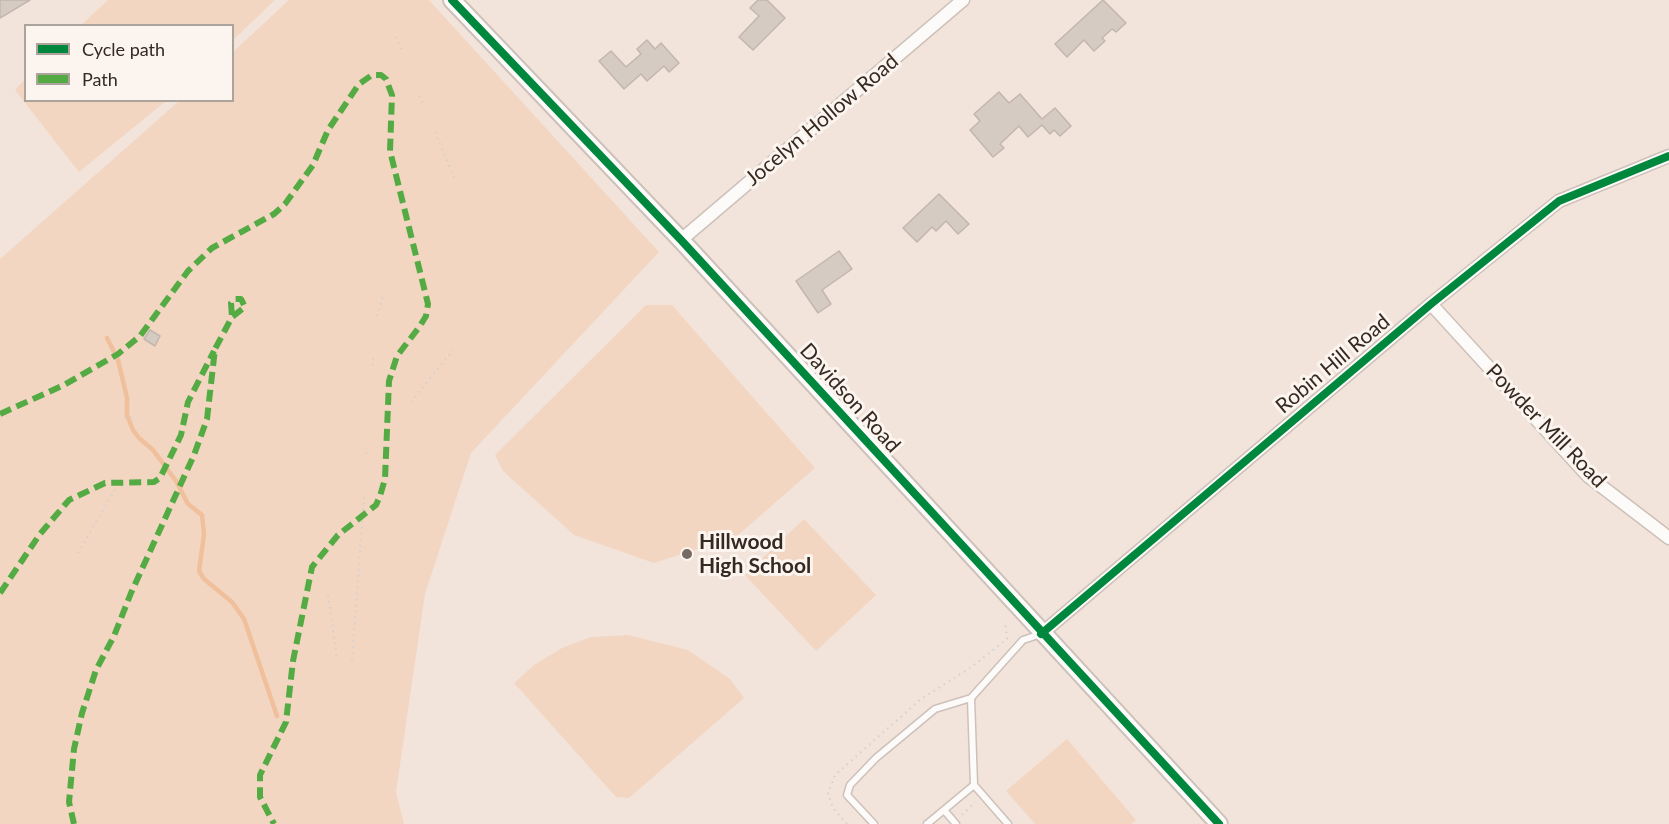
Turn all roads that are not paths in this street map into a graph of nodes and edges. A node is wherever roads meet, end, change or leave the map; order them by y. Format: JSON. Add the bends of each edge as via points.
{"nodes":[{"id":1,"x":452,"y":0,"type":"edge"},
{"id":2,"x":963,"y":0,"type":"edge"},
{"id":3,"x":1669,"y":156,"type":"edge"},
{"id":4,"x":681,"y":240,"type":"junction"},
{"id":5,"x":1431,"y":304,"type":"junction"},
{"id":6,"x":1669,"y":538,"type":"edge"},
{"id":7,"x":1041,"y":634,"type":"junction"},
{"id":8,"x":971,"y":698,"type":"junction"},
{"id":9,"x":974,"y":785,"type":"junction"},
{"id":10,"x":944,"y":810,"type":"junction"},
{"id":11,"x":874,"y":824,"type":"edge"},
{"id":12,"x":927,"y":824,"type":"edge"},
{"id":13,"x":956,"y":824,"type":"edge"},
{"id":14,"x":1008,"y":824,"type":"edge"},
{"id":15,"x":1219,"y":824,"type":"edge"}],
"edges":[{"from":1,"to":4,"type":"street","name":"Davidson Road"},
{"from":2,"to":4,"type":"street","name":"Jocelyn Hollow Road"},
{"from":3,"to":5,"type":"street","name":"Robin Hill Road","via":[[1560,201]]},
{"from":4,"to":7,"type":"street","name":"Davidson Road"},
{"from":5,"to":6,"type":"street","name":"Powder Mill Road","via":[[1588,476]]},
{"from":5,"to":7,"type":"street","name":"Robin Hill Road"},
{"from":7,"to":8,"type":"lane","via":[[1023,640]]},
{"from":7,"to":15,"type":"street","name":"Davidson Road"},
{"from":8,"to":9,"type":"lane"},
{"from":8,"to":11,"type":"lane","via":[[935,709],[850,785],[847,795]]},
{"from":9,"to":10,"type":"lane"},
{"from":9,"to":14,"type":"lane"},
{"from":10,"to":12,"type":"lane"},
{"from":10,"to":13,"type":"lane"}]}
